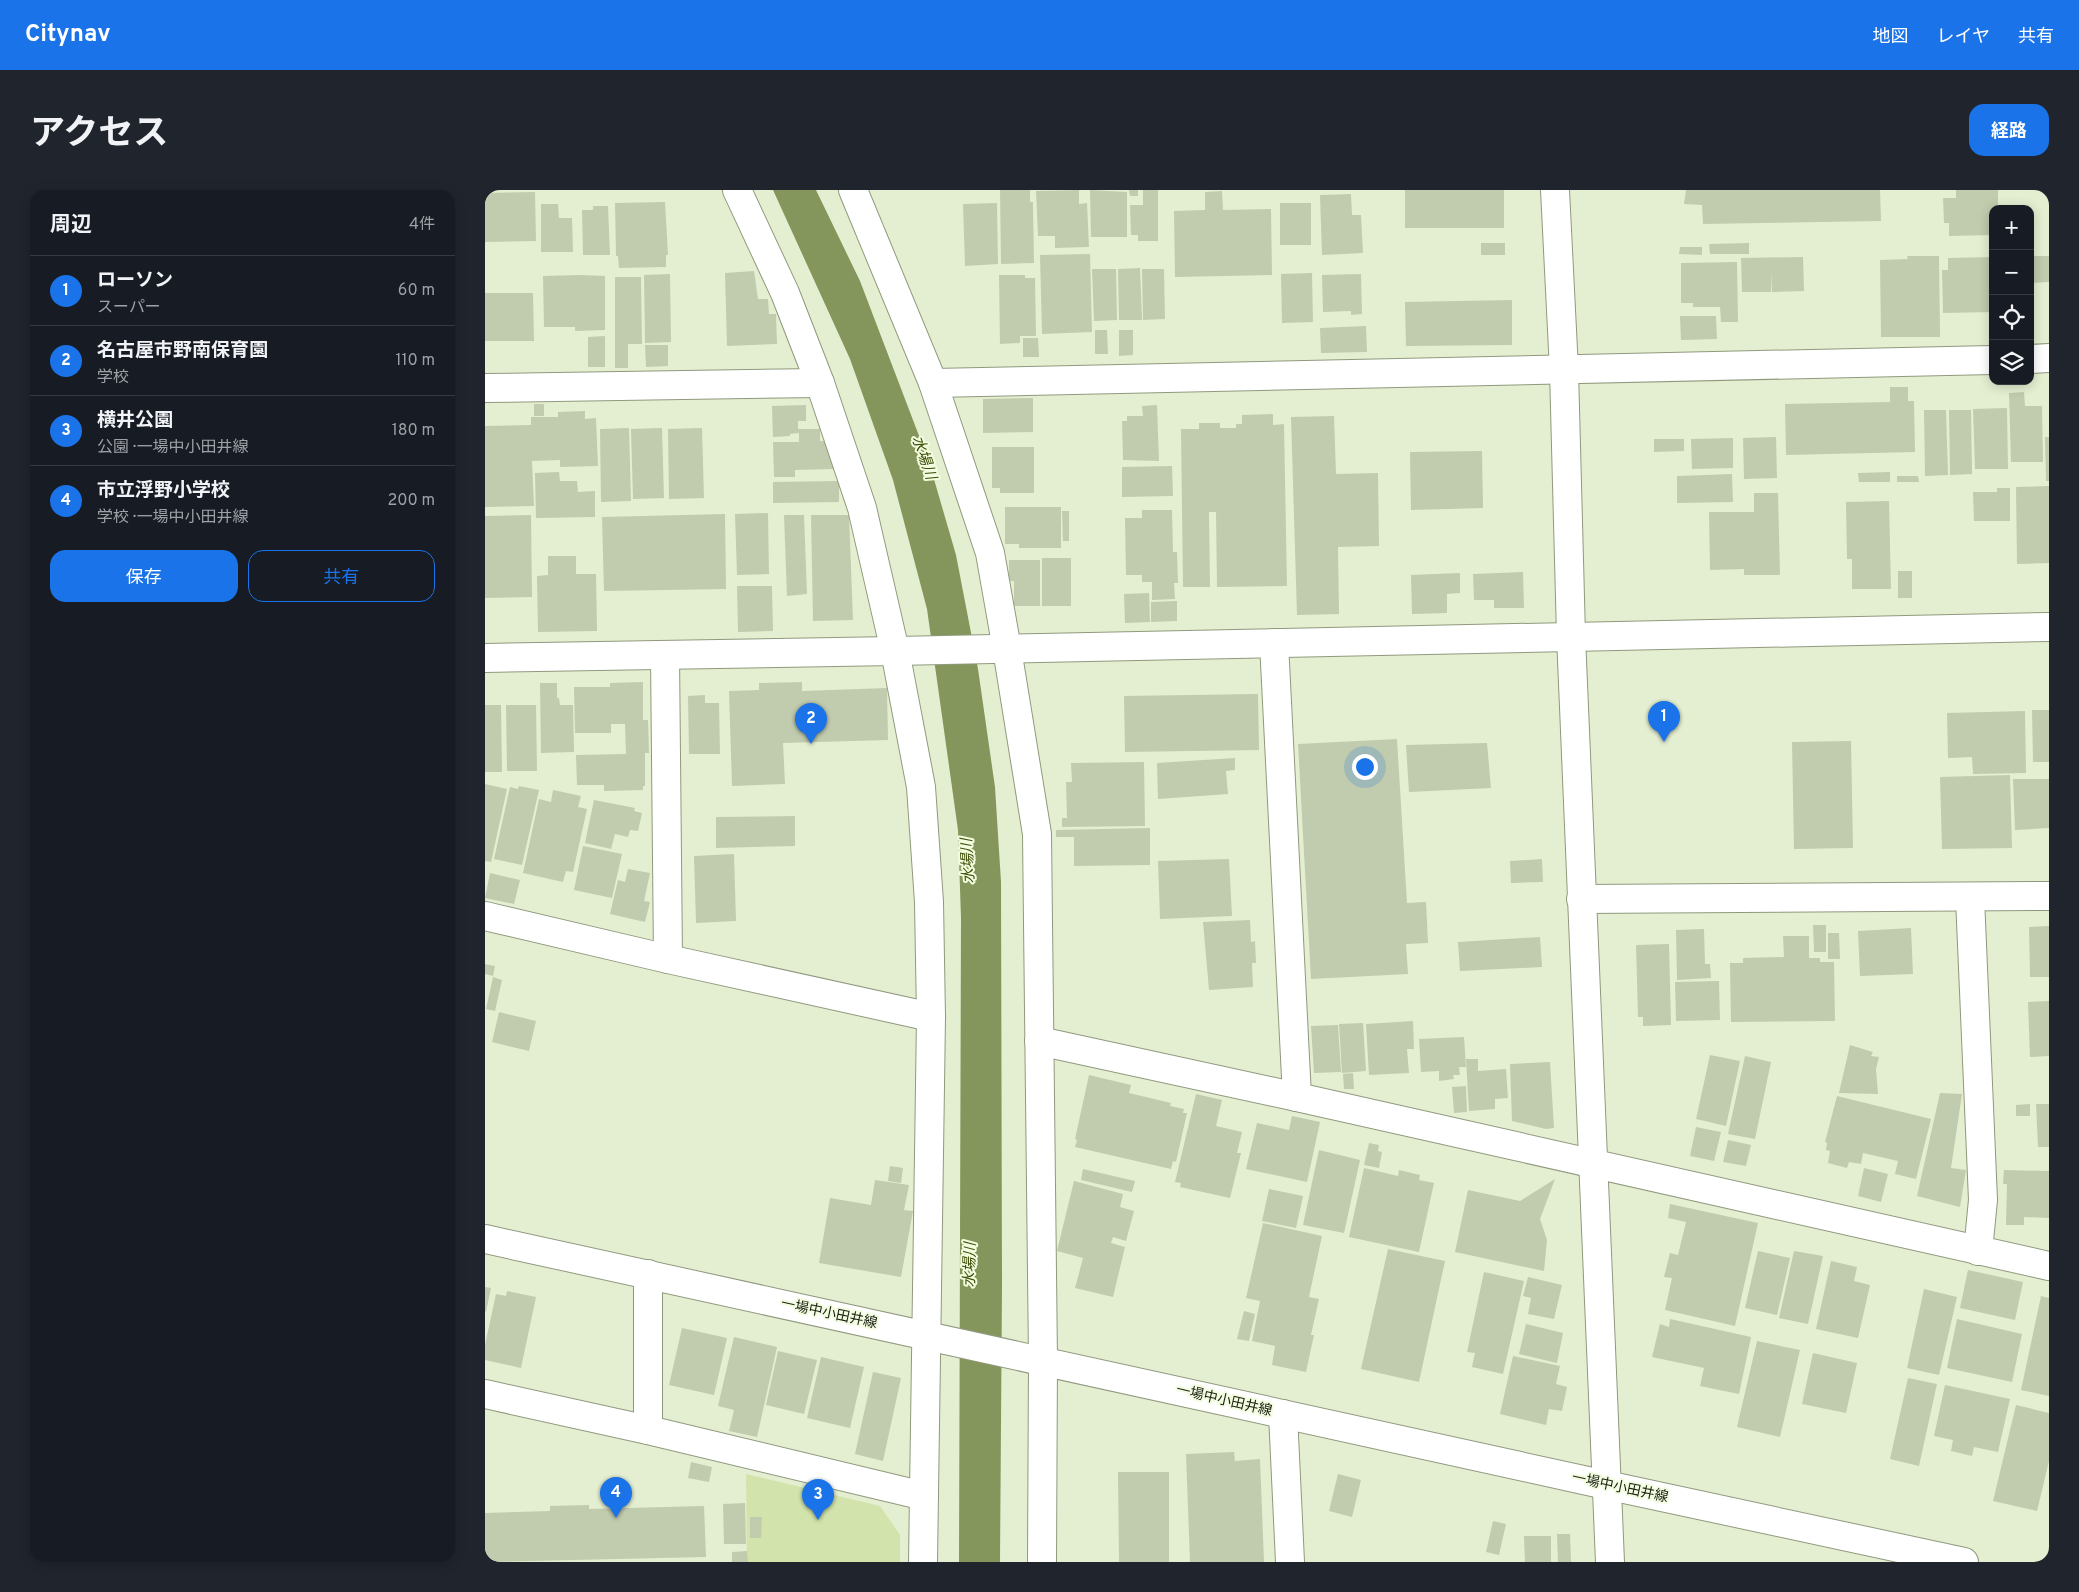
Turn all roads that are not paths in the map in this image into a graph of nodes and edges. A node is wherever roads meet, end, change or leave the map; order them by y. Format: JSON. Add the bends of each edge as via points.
{"nodes":[{"id":1,"x":737,"y":190,"type":"edge"},
{"id":2,"x":853,"y":190,"type":"edge"},
{"id":3,"x":1555,"y":190,"type":"edge"},
{"id":4,"x":2049,"y":358,"type":"edge"},
{"id":5,"x":2034,"y":359,"type":"edge"},
{"id":6,"x":1989,"y":360,"type":"edge"},
{"id":7,"x":1564,"y":370,"type":"junction"},
{"id":8,"x":820,"y":383,"type":"junction"},
{"id":9,"x":933,"y":383,"type":"junction"},
{"id":10,"x":485,"y":388,"type":"edge"},
{"id":11,"x":2049,"y":627,"type":"edge"},
{"id":12,"x":1571,"y":636,"type":"junction"},
{"id":13,"x":1274,"y":643,"type":"junction"},
{"id":14,"x":1005,"y":649,"type":"junction"},
{"id":15,"x":899,"y":651,"type":"junction"},
{"id":16,"x":665,"y":655,"type":"junction"},
{"id":17,"x":485,"y":658,"type":"edge"},
{"id":18,"x":2049,"y":896,"type":"edge"},
{"id":19,"x":1970,"y":898,"type":"junction"},
{"id":20,"x":1581,"y":899,"type":"junction"},
{"id":21,"x":485,"y":916,"type":"edge"},
{"id":22,"x":668,"y":959,"type":"junction"},
{"id":23,"x":931,"y":1016,"type":"junction"},
{"id":24,"x":1039,"y":1041,"type":"junction"},
{"id":25,"x":1297,"y":1097,"type":"junction"},
{"id":26,"x":1593,"y":1165,"type":"junction"},
{"id":27,"x":485,"y":1238,"type":"edge"},
{"id":28,"x":1978,"y":1251,"type":"junction"},
{"id":29,"x":2049,"y":1266,"type":"edge"},
{"id":30,"x":648,"y":1274,"type":"junction"},
{"id":31,"x":939,"y":1338,"type":"junction"},
{"id":32,"x":1035,"y":1359,"type":"junction"},
{"id":33,"x":485,"y":1394,"type":"edge"},
{"id":34,"x":1283,"y":1414,"type":"junction"},
{"id":35,"x":648,"y":1430,"type":"junction"},
{"id":36,"x":1606,"y":1485,"type":"junction"},
{"id":37,"x":924,"y":1496,"type":"junction"},
{"id":38,"x":923,"y":1562,"type":"edge"},
{"id":39,"x":1042,"y":1562,"type":"edge"},
{"id":40,"x":1290,"y":1562,"type":"edge"},
{"id":41,"x":1610,"y":1562,"type":"edge"},
{"id":42,"x":1964,"y":1562,"type":"edge"}],
"edges":[{"from":1,"to":8,"type":"street","via":[[785,293]]},
{"from":2,"to":9,"type":"street"},
{"from":3,"to":7,"type":"street"},
{"from":4,"to":5,"type":"street"},
{"from":6,"to":7,"type":"street"},
{"from":7,"to":9,"type":"street"},
{"from":7,"to":12,"type":"street"},
{"from":8,"to":10,"type":"street"},
{"from":8,"to":15,"type":"street","via":[[862,508]]},
{"from":9,"to":14,"type":"street","via":[[990,553]]},
{"from":11,"to":12,"type":"street"},
{"from":12,"to":13,"type":"street"},
{"from":12,"to":20,"type":"street"},
{"from":13,"to":14,"type":"street"},
{"from":13,"to":25,"type":"street"},
{"from":14,"to":15,"type":"street"},
{"from":14,"to":24,"type":"street","via":[[1037,834]]},
{"from":15,"to":16,"type":"street"},
{"from":15,"to":23,"type":"street","via":[[921,787],[929,902]]},
{"from":16,"to":17,"type":"street"},
{"from":16,"to":22,"type":"street"},
{"from":18,"to":19,"type":"street"},
{"from":19,"to":20,"type":"street"},
{"from":19,"to":28,"type":"street","via":[[1983,1200]]},
{"from":20,"to":26,"type":"street"},
{"from":21,"to":22,"type":"street"},
{"from":22,"to":23,"type":"street"},
{"from":23,"to":31,"type":"street"},
{"from":24,"to":25,"type":"street"},
{"from":24,"to":32,"type":"street"},
{"from":25,"to":26,"type":"street"},
{"from":26,"to":28,"type":"street"},
{"from":26,"to":36,"type":"street"},
{"from":27,"to":30,"type":"street","name":"一場中小田井線"},
{"from":28,"to":29,"type":"street"},
{"from":30,"to":31,"type":"street","name":"一場中小田井線"},
{"from":30,"to":35,"type":"street"},
{"from":31,"to":32,"type":"street","name":"一場中小田井線"},
{"from":31,"to":37,"type":"street"},
{"from":32,"to":34,"type":"street","name":"一場中小田井線"},
{"from":32,"to":39,"type":"street"},
{"from":33,"to":35,"type":"street"},
{"from":34,"to":36,"type":"street","name":"一場中小田井線"},
{"from":34,"to":40,"type":"street"},
{"from":35,"to":37,"type":"street"},
{"from":36,"to":41,"type":"street"},
{"from":36,"to":42,"type":"street","name":"一場中小田井線"},
{"from":37,"to":38,"type":"street"}]}
